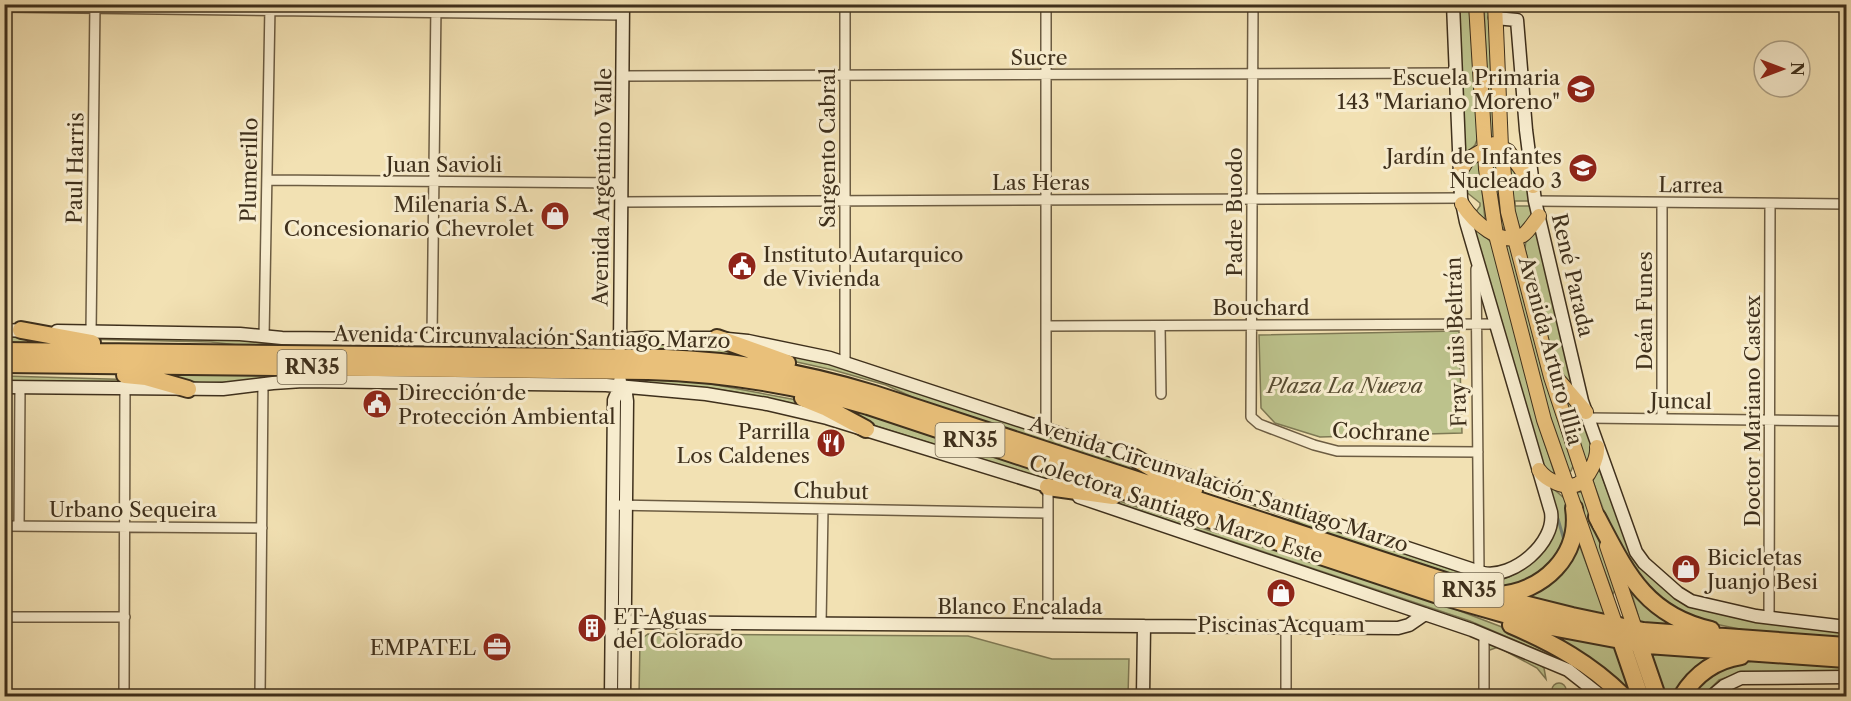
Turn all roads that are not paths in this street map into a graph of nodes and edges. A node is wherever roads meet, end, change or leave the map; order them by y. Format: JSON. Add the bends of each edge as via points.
{"nodes":[{"id":1,"x":845,"y":4,"type":"edge"},
{"id":2,"x":1046,"y":4,"type":"edge"},
{"id":3,"x":1253,"y":4,"type":"edge"},
{"id":4,"x":1453,"y":4,"type":"edge"},
{"id":5,"x":1476,"y":4,"type":"edge"},
{"id":6,"x":95,"y":7,"type":"edge"},
{"id":7,"x":181,"y":7,"type":"edge"},
{"id":8,"x":4,"y":8,"type":"edge"},
{"id":9,"x":270,"y":8,"type":"edge"},
{"id":10,"x":327,"y":8,"type":"edge"},
{"id":11,"x":379,"y":8,"type":"edge"},
{"id":12,"x":436,"y":8,"type":"edge"},
{"id":13,"x":623,"y":10,"type":"edge"},
{"id":14,"x":1495,"y":11,"type":"edge"},
{"id":15,"x":1455,"y":73,"type":"junction"},
{"id":16,"x":1252,"y":74,"type":"junction"},
{"id":17,"x":845,"y":75,"type":"junction"},
{"id":18,"x":1046,"y":75,"type":"junction"},
{"id":19,"x":623,"y":76,"type":"junction"},
{"id":20,"x":1501,"y":147,"type":"junction"},
{"id":21,"x":1484,"y":148,"type":"junction"},
{"id":22,"x":1458,"y":175,"type":"junction"},
{"id":23,"x":267,"y":180,"type":"junction"},
{"id":24,"x":434,"y":182,"type":"junction"},
{"id":25,"x":622,"y":183,"type":"junction"},
{"id":26,"x":1533,"y":186,"type":"junction"},
{"id":27,"x":1252,"y":199,"type":"junction"},
{"id":28,"x":1046,"y":200,"type":"junction"},
{"id":29,"x":845,"y":201,"type":"junction"},
{"id":30,"x":1461,"y":201,"type":"junction"},
{"id":31,"x":1535,"y":201,"type":"junction"},
{"id":32,"x":621,"y":202,"type":"junction"},
{"id":33,"x":1662,"y":203,"type":"junction"},
{"id":34,"x":1770,"y":204,"type":"junction"},
{"id":35,"x":1846,"y":204,"type":"edge"},
{"id":36,"x":1539,"y":216,"type":"junction"},
{"id":37,"x":1496,"y":235,"type":"junction"},
{"id":38,"x":1514,"y":237,"type":"junction"},
{"id":39,"x":1476,"y":258,"type":"junction"},
{"id":40,"x":1477,"y":324,"type":"junction"},
{"id":41,"x":1496,"y":324,"type":"junction"},
{"id":42,"x":1251,"y":325,"type":"junction"},
{"id":43,"x":1046,"y":326,"type":"junction"},
{"id":44,"x":1160,"y":326,"type":"junction"},
{"id":45,"x":13,"y":330,"type":"edge"},
{"id":46,"x":91,"y":332,"type":"junction"},
{"id":47,"x":264,"y":337,"type":"junction"},
{"id":48,"x":432,"y":338,"type":"junction"},
{"id":49,"x":717,"y":338,"type":"junction"},
{"id":50,"x":620,"y":340,"type":"junction"},
{"id":51,"x":4,"y":351,"type":"edge"},
{"id":52,"x":263,"y":354,"type":"junction"},
{"id":53,"x":845,"y":363,"type":"junction"},
{"id":54,"x":4,"y":364,"type":"edge"},
{"id":55,"x":1547,"y":365,"type":"junction"},
{"id":56,"x":4,"y":371,"type":"edge"},
{"id":57,"x":620,"y":372,"type":"junction"},
{"id":58,"x":663,"y":372,"type":"junction"},
{"id":59,"x":263,"y":384,"type":"junction"},
{"id":60,"x":4,"y":387,"type":"edge"},
{"id":61,"x":20,"y":387,"type":"junction"},
{"id":62,"x":125,"y":388,"type":"junction"},
{"id":63,"x":188,"y":389,"type":"junction"},
{"id":64,"x":1161,"y":394,"type":"dead end"},
{"id":65,"x":1586,"y":415,"type":"junction"},
{"id":66,"x":940,"y":416,"type":"junction"},
{"id":67,"x":1662,"y":419,"type":"junction"},
{"id":68,"x":1252,"y":420,"type":"joint"},
{"id":69,"x":1770,"y":420,"type":"junction"},
{"id":70,"x":1846,"y":421,"type":"edge"},
{"id":71,"x":866,"y":429,"type":"junction"},
{"id":72,"x":1046,"y":429,"type":"junction"},
{"id":73,"x":1597,"y":447,"type":"junction"},
{"id":74,"x":1478,"y":452,"type":"junction"},
{"id":75,"x":1135,"y":458,"type":"junction"},
{"id":76,"x":1539,"y":470,"type":"junction"},
{"id":77,"x":1584,"y":478,"type":"junction"},
{"id":78,"x":1566,"y":484,"type":"junction"},
{"id":79,"x":1048,"y":487,"type":"junction"},
{"id":80,"x":613,"y":505,"type":"junction"},
{"id":81,"x":626,"y":505,"type":"junction"},
{"id":82,"x":1574,"y":508,"type":"junction"},
{"id":83,"x":823,"y":509,"type":"junction"},
{"id":84,"x":1048,"y":513,"type":"junction"},
{"id":85,"x":1597,"y":517,"type":"junction"},
{"id":86,"x":4,"y":526,"type":"edge"},
{"id":87,"x":19,"y":526,"type":"junction"},
{"id":88,"x":125,"y":527,"type":"junction"},
{"id":89,"x":262,"y":528,"type":"junction"},
{"id":90,"x":1270,"y":539,"type":"junction"},
{"id":91,"x":1325,"y":543,"type":"junction"},
{"id":92,"x":1479,"y":572,"type":"junction"},
{"id":93,"x":1442,"y":596,"type":"junction"},
{"id":94,"x":1488,"y":596,"type":"junction"},
{"id":95,"x":1425,"y":614,"type":"junction"},
{"id":96,"x":4,"y":616,"type":"edge"},
{"id":97,"x":124,"y":617,"type":"junction"},
{"id":98,"x":1769,"y":618,"type":"junction"},
{"id":99,"x":611,"y":622,"type":"junction"},
{"id":100,"x":624,"y":622,"type":"junction"},
{"id":101,"x":821,"y":624,"type":"junction"},
{"id":102,"x":1048,"y":625,"type":"junction"},
{"id":103,"x":1144,"y":626,"type":"junction"},
{"id":104,"x":1287,"y":627,"type":"junction"},
{"id":105,"x":1846,"y":627,"type":"edge"},
{"id":106,"x":1618,"y":633,"type":"junction"},
{"id":107,"x":1484,"y":635,"type":"junction"},
{"id":108,"x":1637,"y":636,"type":"junction"},
{"id":109,"x":1846,"y":646,"type":"edge"},
{"id":110,"x":1808,"y":650,"type":"junction"},
{"id":111,"x":1774,"y":654,"type":"junction"},
{"id":112,"x":1846,"y":661,"type":"edge"},
{"id":113,"x":1846,"y":677,"type":"edge"},
{"id":114,"x":124,"y":696,"type":"edge"},
{"id":115,"x":260,"y":696,"type":"edge"},
{"id":116,"x":611,"y":696,"type":"edge"},
{"id":117,"x":624,"y":696,"type":"edge"},
{"id":118,"x":1143,"y":696,"type":"edge"},
{"id":119,"x":1286,"y":696,"type":"edge"},
{"id":120,"x":1484,"y":696,"type":"edge"},
{"id":121,"x":1601,"y":696,"type":"edge"},
{"id":122,"x":1623,"y":696,"type":"edge"},
{"id":123,"x":1640,"y":696,"type":"edge"},
{"id":124,"x":1657,"y":696,"type":"edge"},
{"id":125,"x":1682,"y":696,"type":"edge"},
{"id":126,"x":1712,"y":696,"type":"edge"}],
"edges":[{"from":1,"to":17,"type":"street","name":"Sargento Cabral"},
{"from":2,"to":18,"type":"street"},
{"from":3,"to":16,"type":"street","name":"Padre Buodo"},
{"from":4,"to":15,"type":"street","name":"Fray Luis Beltrán"},
{"from":5,"to":21,"type":"main road","name":"Avenida Arturo Illia"},
{"from":6,"to":7,"type":"street"},
{"from":6,"to":8,"type":"street"},
{"from":6,"to":46,"type":"street","name":"Paul Harris"},
{"from":7,"to":9,"type":"street"},
{"from":9,"to":10,"type":"street"},
{"from":9,"to":23,"type":"street","name":"Plumerillo"},
{"from":10,"to":11,"type":"street"},
{"from":11,"to":12,"type":"street"},
{"from":12,"to":13,"type":"street"},
{"from":12,"to":24,"type":"street"},
{"from":13,"to":19,"type":"street","name":"Avenida Argentino Valle"},
{"from":14,"to":20,"type":"main road","name":"Avenida Arturo Illia"},
{"from":14,"to":26,"type":"street","name":"René Parada","via":[[1518,20]]},
{"from":15,"to":16,"type":"street","name":"Sucre"},
{"from":15,"to":22,"type":"street","name":"Fray Luis Beltrán"},
{"from":16,"to":18,"type":"street","name":"Sucre"},
{"from":16,"to":27,"type":"street","name":"Padre Buodo"},
{"from":17,"to":18,"type":"street","name":"Sucre"},
{"from":17,"to":19,"type":"street","name":"Sucre"},
{"from":17,"to":29,"type":"street","name":"Sargento Cabral"},
{"from":18,"to":28,"type":"street"},
{"from":19,"to":25,"type":"street","name":"Avenida Argentino Valle"},
{"from":20,"to":21,"type":"main road","via":[[1492,144]]},
{"from":20,"to":26,"type":"main road","via":[[1510,153]]},
{"from":20,"to":38,"type":"main road","name":"Avenida Arturo Illia"},
{"from":21,"to":22,"type":"main road","via":[[1466,160]]},
{"from":21,"to":37,"type":"main road","name":"Avenida Arturo Illia"},
{"from":22,"to":30,"type":"street","name":"Fray Luis Beltrán"},
{"from":23,"to":24,"type":"street","name":"Juan Savioli"},
{"from":23,"to":47,"type":"street","name":"Plumerillo"},
{"from":24,"to":25,"type":"street","name":"Juan Savioli"},
{"from":24,"to":48,"type":"street"},
{"from":25,"to":32,"type":"street","name":"Avenida Argentino Valle"},
{"from":26,"to":31,"type":"street","name":"René Parada"},
{"from":27,"to":28,"type":"street","name":"Las Heras"},
{"from":27,"to":30,"type":"street","name":"Las Heras"},
{"from":27,"to":42,"type":"street","name":"Padre Buodo"},
{"from":28,"to":29,"type":"street","name":"Las Heras"},
{"from":28,"to":43,"type":"street"},
{"from":29,"to":32,"type":"street","name":"Las Heras"},
{"from":29,"to":53,"type":"street","name":"Sargento Cabral"},
{"from":30,"to":37,"type":"main road","via":[[1474,219]]},
{"from":30,"to":39,"type":"street","name":"Fray Luis Beltrán"},
{"from":31,"to":33,"type":"street","name":"Larrea"},
{"from":31,"to":36,"type":"street","name":"René Parada"},
{"from":32,"to":50,"type":"street","name":"Avenida Argentino Valle"},
{"from":33,"to":34,"type":"street","name":"Larrea"},
{"from":33,"to":67,"type":"street","name":"Deán Funes"},
{"from":34,"to":35,"type":"street","name":"Larrea"},
{"from":34,"to":69,"type":"street","name":"Doctor Mariano Castex"},
{"from":36,"to":38,"type":"main road","via":[[1525,233]]},
{"from":36,"to":65,"type":"street","name":"René Parada"},
{"from":37,"to":38,"type":"main road"},
{"from":37,"to":78,"type":"main road","name":"Avenida Arturo Illia","via":[[1540,408]]},
{"from":38,"to":55,"type":"main road","name":"Avenida Arturo Illia"},
{"from":39,"to":40,"type":"street","name":"Fray Luis Beltrán"},
{"from":39,"to":41,"type":"street"},
{"from":40,"to":41,"type":"street","name":"Bouchard"},
{"from":40,"to":42,"type":"street","name":"Bouchard"},
{"from":40,"to":74,"type":"street","name":"Fray Luis Beltrán"},
{"from":41,"to":76,"type":"street"},
{"from":42,"to":44,"type":"street","name":"Bouchard"},
{"from":42,"to":68,"type":"street","name":"Padre Buodo"},
{"from":43,"to":44,"type":"street","name":"Bouchard"},
{"from":43,"to":72,"type":"street"},
{"from":44,"to":64,"type":"street"},
{"from":45,"to":46,"type":"street","name":"Colectora Santiago Marzo Este"},
{"from":45,"to":52,"type":"highway","via":[[85,343],[208,345]]},
{"from":46,"to":47,"type":"street","name":"Colectora Santiago Marzo Este"},
{"from":47,"to":48,"type":"street","name":"Colectora Santiago Marzo Este"},
{"from":48,"to":50,"type":"street","name":"Colectora Santiago Marzo Este"},
{"from":49,"to":50,"type":"street","name":"Colectora Santiago Marzo Este"},
{"from":49,"to":53,"type":"street","name":"Colectora Santiago Marzo Este","via":[[765,344]]},
{"from":49,"to":66,"type":"highway","via":[[778,361],[886,388]]},
{"from":50,"to":57,"type":"street","name":"Avenida Argentino Valle"},
{"from":51,"to":52,"type":"highway","name":"Avenida Circunvalación Santiago Marzo","number":"RN35"},
{"from":52,"to":57,"type":"highway","name":"Avenida Circunvalación Santiago Marzo","number":"RN35"},
{"from":53,"to":72,"type":"street","name":"Colectora Santiago Marzo Este"},
{"from":54,"to":57,"type":"highway","name":"Avenida Circunvalación Santiago Marzo","number":"RN35"},
{"from":55,"to":65,"type":"main road"},
{"from":55,"to":77,"type":"main road","name":"Avenida Arturo Illia"},
{"from":56,"to":63,"type":"highway","via":[[138,376]]},
{"from":57,"to":58,"type":"highway","name":"Avenida Circunvalación Santiago Marzo","number":"RN35"},
{"from":57,"to":59,"type":"street","name":"Colectora Santiago Marzo Este"},
{"from":57,"to":66,"type":"highway","name":"Avenida Circunvalación Santiago Marzo","number":"RN35","via":[[703,360],[842,384]]},
{"from":57,"to":71,"type":"street","name":"Colectora Santiago Marzo Este"},
{"from":57,"to":80,"type":"street","via":[[614,400]]},
{"from":57,"to":81,"type":"street","via":[[627,401]]},
{"from":58,"to":71,"type":"highway","via":[[803,398]]},
{"from":58,"to":90,"type":"highway","name":"Avenida Circunvalación Santiago Marzo","number":"RN35","via":[[747,380],[837,397]]},
{"from":59,"to":63,"type":"street","name":"Colectora Santiago Marzo Este"},
{"from":59,"to":89,"type":"street"},
{"from":60,"to":61,"type":"street","name":"Colectora Santiago Marzo Este"},
{"from":61,"to":62,"type":"street","name":"Colectora Santiago Marzo Este"},
{"from":61,"to":87,"type":"street"},
{"from":62,"to":63,"type":"street","name":"Colectora Santiago Marzo Este"},
{"from":62,"to":88,"type":"street"},
{"from":65,"to":67,"type":"street","name":"Juncal"},
{"from":65,"to":73,"type":"street","name":"René Parada"},
{"from":66,"to":91,"type":"highway","name":"Avenida Circunvalación Santiago Marzo","number":"RN35"},
{"from":67,"to":69,"type":"street","name":"Juncal"},
{"from":68,"to":74,"type":"street","name":"Cochrane","via":[[1337,451]]},
{"from":69,"to":70,"type":"street","name":"Juncal"},
{"from":69,"to":98,"type":"street","name":"Doctor Mariano Castex"},
{"from":71,"to":79,"type":"street","name":"Colectora Santiago Marzo Este"},
{"from":72,"to":75,"type":"street","name":"Colectora Santiago Marzo Este"},
{"from":73,"to":77,"type":"main road","via":[[1596,459]]},
{"from":73,"to":98,"type":"street","name":"René Parada","via":[[1635,552],[1644,562],[1686,598]]},
{"from":74,"to":92,"type":"street","name":"Fray Luis Beltrán"},
{"from":75,"to":91,"type":"highway","via":[[1183,486],[1285,520]]},
{"from":75,"to":92,"type":"street","name":"Colectora Santiago Marzo Este"},
{"from":76,"to":78,"type":"main road","via":[[1547,478]]},
{"from":76,"to":92,"type":"street","name":"Colectora Santiago Marzo Este","via":[[1552,519],[1540,547],[1505,573]]},
{"from":77,"to":78,"type":"main road","via":[[1576,484]]},
{"from":77,"to":85,"type":"main road","name":"Avenida Arturo Illia"},
{"from":78,"to":82,"type":"main road","name":"Avenida Arturo Illia"},
{"from":79,"to":84,"type":"street"},
{"from":79,"to":90,"type":"highway","via":[[1112,496],[1215,528]]},
{"from":79,"to":95,"type":"street","name":"Colectora Santiago Marzo Este"},
{"from":80,"to":81,"type":"street","name":"Chubut"},
{"from":80,"to":99,"type":"street"},
{"from":81,"to":83,"type":"street","name":"Chubut"},
{"from":81,"to":100,"type":"street"},
{"from":82,"to":94,"type":"highway","via":[[1572,542],[1553,572],[1521,591]]},
{"from":82,"to":106,"type":"main road","name":"Avenida Arturo Illia"},
{"from":83,"to":84,"type":"street","name":"Chubut"},
{"from":83,"to":101,"type":"street"},
{"from":84,"to":102,"type":"street"},
{"from":85,"to":108,"type":"main road","name":"Avenida Arturo Illia"},
{"from":85,"to":110,"type":"highway","via":[[1632,580],[1672,616],[1712,630]]},
{"from":86,"to":87,"type":"street","name":"Urbano Sequeira"},
{"from":87,"to":88,"type":"street","name":"Urbano Sequeira"},
{"from":88,"to":89,"type":"street","name":"Urbano Sequeira"},
{"from":88,"to":97,"type":"street"},
{"from":89,"to":115,"type":"street"},
{"from":90,"to":93,"type":"highway","name":"Avenida Circunvalación Santiago Marzo","number":"RN35"},
{"from":91,"to":94,"type":"highway","name":"Avenida Circunvalación Santiago Marzo","number":"RN35"},
{"from":93,"to":106,"type":"highway","name":"Avenida Circunvalación Santiago Marzo","number":"RN35","via":[[1546,626]]},
{"from":93,"to":122,"type":"highway","via":[[1555,646],[1588,666]]},
{"from":94,"to":106,"type":"highway","name":"Avenida Circunvalación Santiago Marzo","number":"RN35"},
{"from":95,"to":104,"type":"street","name":"Blanco Encalada","via":[[1398,628]]},
{"from":95,"to":107,"type":"street","name":"Colectora Santiago Marzo Este"},
{"from":96,"to":97,"type":"street"},
{"from":97,"to":114,"type":"street"},
{"from":98,"to":105,"type":"street"},
{"from":99,"to":100,"type":"street","name":"Blanco Encalada"},
{"from":99,"to":116,"type":"street"},
{"from":100,"to":101,"type":"street","name":"Blanco Encalada"},
{"from":100,"to":117,"type":"street"},
{"from":101,"to":102,"type":"street","name":"Blanco Encalada"},
{"from":102,"to":103,"type":"street","name":"Blanco Encalada"},
{"from":103,"to":104,"type":"street","name":"Blanco Encalada"},
{"from":103,"to":118,"type":"street"},
{"from":104,"to":119,"type":"street"},
{"from":106,"to":108,"type":"highway","name":"Avenida Circunvalación Santiago Marzo","number":"RN35"},
{"from":106,"to":123,"type":"highway","name":"Avenida Arturo Illia"},
{"from":107,"to":120,"type":"street"},
{"from":107,"to":121,"type":"street","name":"Colectora Santiago Marzo Este","via":[[1568,670]]},
{"from":108,"to":110,"type":"highway","name":"Avenida Circunvalación Santiago Marzo","number":"RN35","via":[[1670,634]]},
{"from":108,"to":111,"type":"highway","name":"Avenida Circunvalación Santiago Marzo","number":"RN35"},
{"from":108,"to":124,"type":"highway","name":"Avenida Arturo Illia"},
{"from":109,"to":110,"type":"highway","name":"Avenida Circunvalación Santiago Marzo","number":"RN35"},
{"from":110,"to":111,"type":"highway","name":"Avenida Circunvalación Santiago Marzo","number":"RN35"},
{"from":110,"to":112,"type":"highway","name":"Avenida Circunvalación Santiago Marzo","number":"RN35"},
{"from":111,"to":125,"type":"highway","via":[[1743,655],[1722,661],[1696,678]]},
{"from":113,"to":126,"type":"street","via":[[1741,678]]}]}
